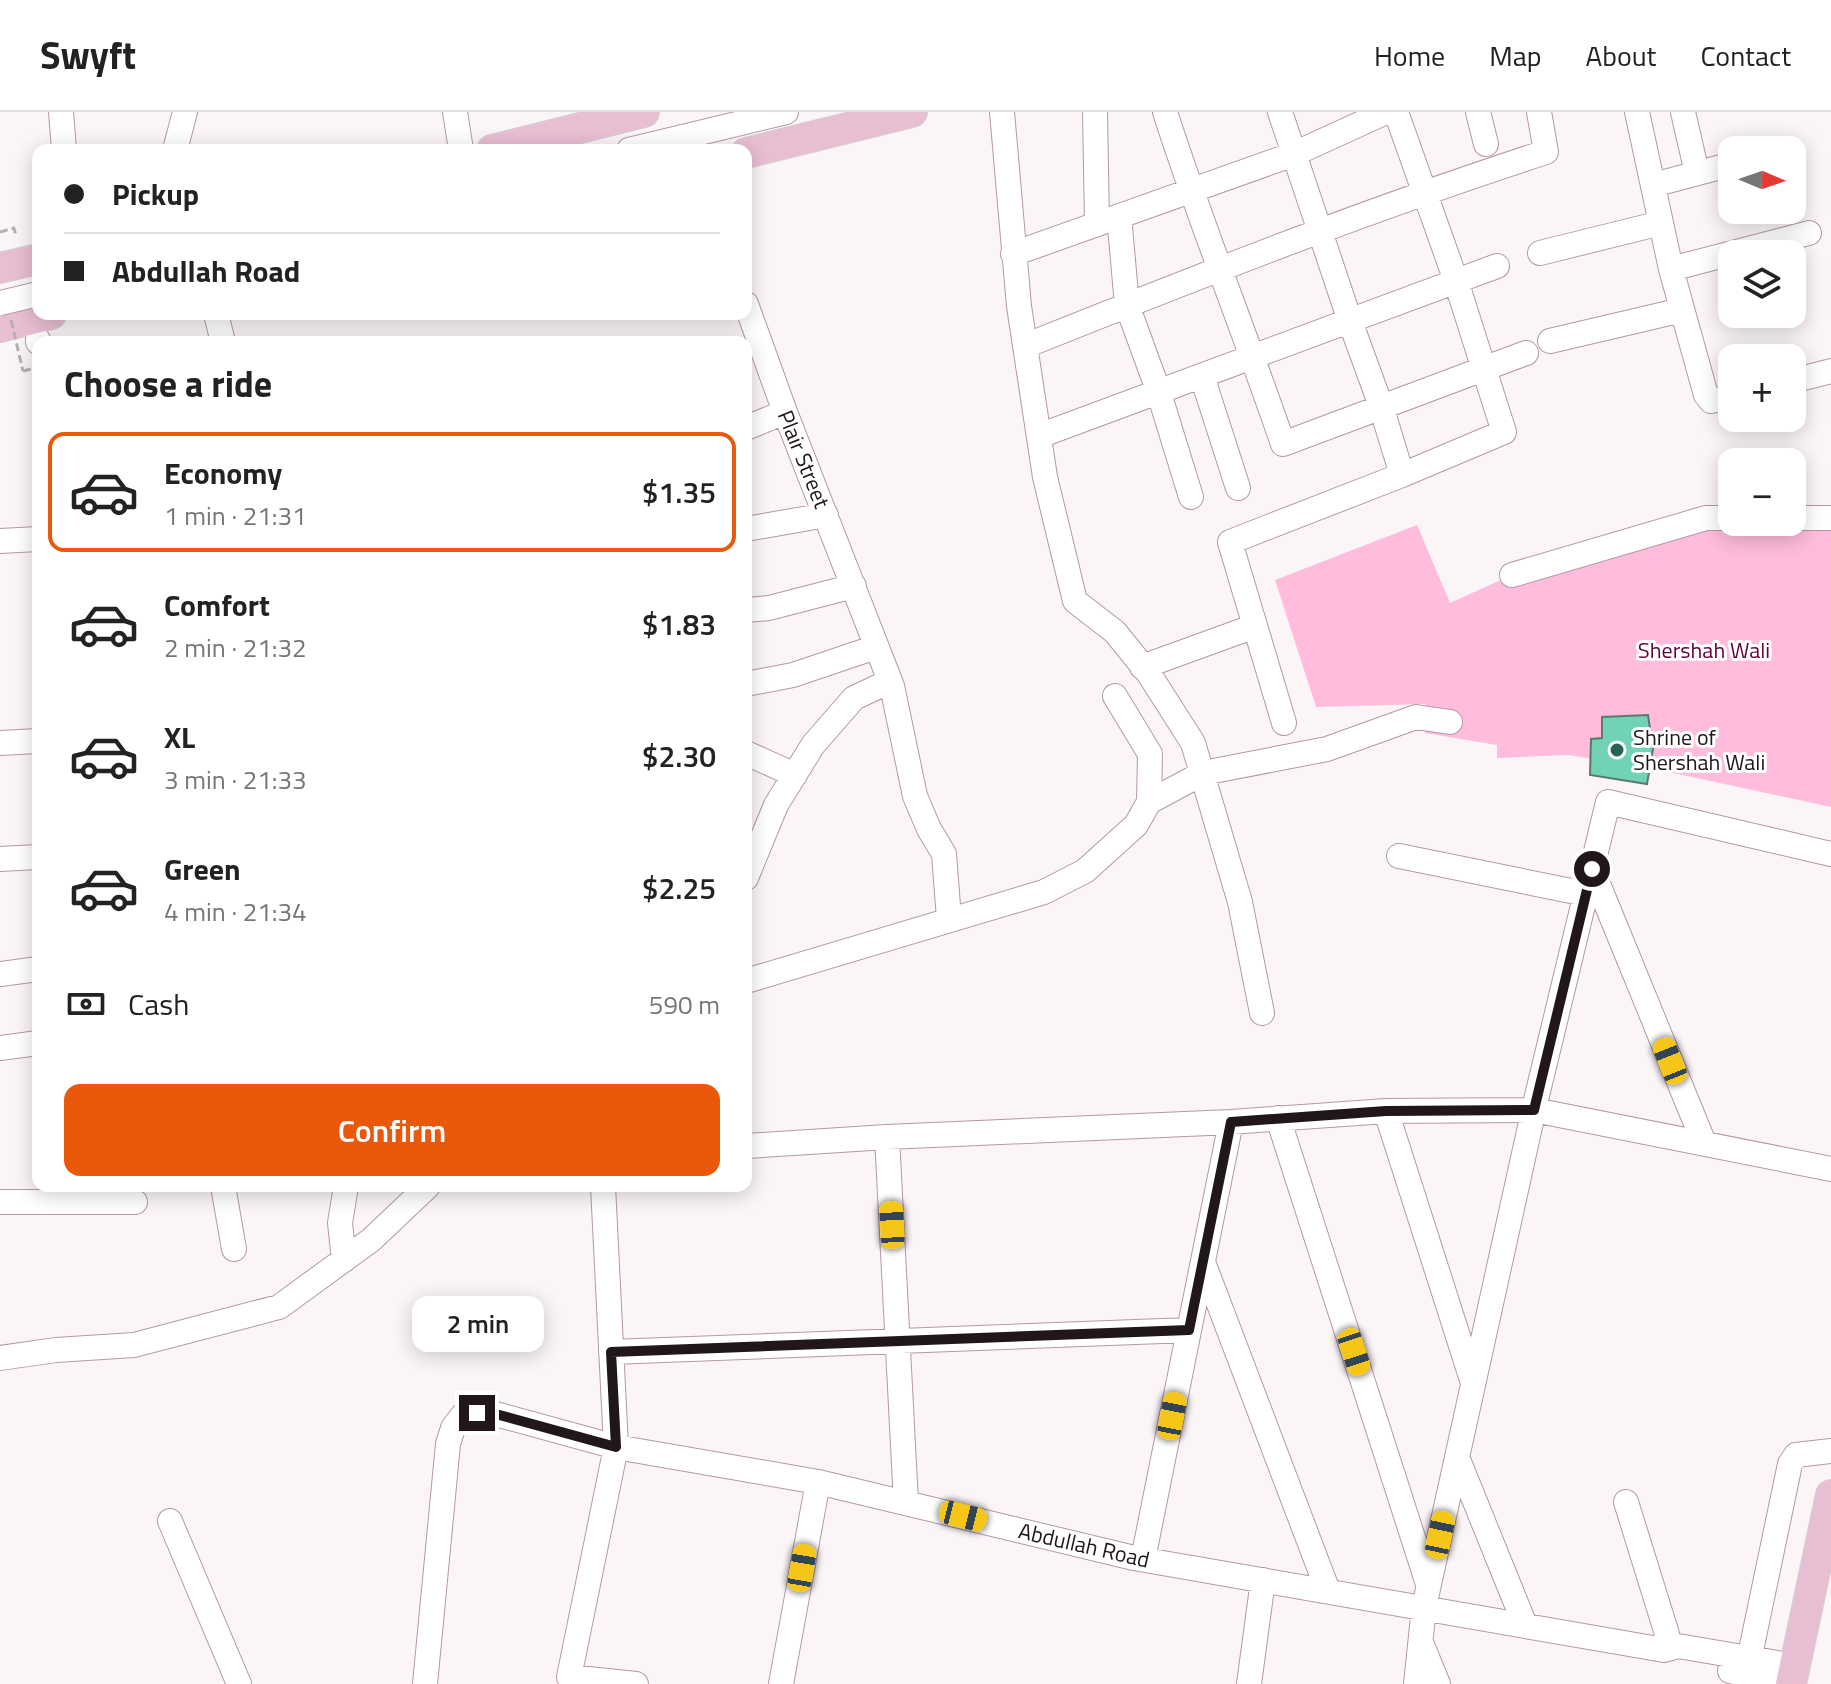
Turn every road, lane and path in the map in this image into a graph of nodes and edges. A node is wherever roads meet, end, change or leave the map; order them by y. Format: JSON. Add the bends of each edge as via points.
{"nodes":[{"id":1,"x":61,"y":112,"type":"edge"},
{"id":2,"x":455,"y":112,"type":"edge"},
{"id":3,"x":786,"y":112,"type":"edge"},
{"id":4,"x":912,"y":112,"type":"edge"},
{"id":5,"x":1002,"y":112,"type":"edge"},
{"id":6,"x":1095,"y":112,"type":"edge"},
{"id":7,"x":1165,"y":112,"type":"edge"},
{"id":8,"x":1280,"y":112,"type":"edge"},
{"id":9,"x":1386,"y":112,"type":"edge"},
{"id":10,"x":1396,"y":112,"type":"edge"},
{"id":11,"x":1478,"y":112,"type":"edge"},
{"id":12,"x":1539,"y":112,"type":"edge"},
{"id":13,"x":1637,"y":112,"type":"edge"},
{"id":14,"x":1683,"y":112,"type":"edge"},
{"id":15,"x":628,"y":114,"type":"edge"},
{"id":16,"x":64,"y":144,"type":"edge"},
{"id":17,"x":460,"y":144,"type":"edge"},
{"id":18,"x":515,"y":144,"type":"edge"},
{"id":19,"x":654,"y":144,"type":"edge"},
{"id":20,"x":1486,"y":144,"type":"dead end"},
{"id":21,"x":752,"y":152,"type":"edge"},
{"id":22,"x":1294,"y":154,"type":"junction"},
{"id":23,"x":1718,"y":168,"type":"edge"},
{"id":24,"x":1697,"y":173,"type":"junction"},
{"id":25,"x":1653,"y":185,"type":"junction"},
{"id":26,"x":1190,"y":190,"type":"junction"},
{"id":27,"x":1425,"y":195,"type":"junction"},
{"id":28,"x":1108,"y":220,"type":"junction"},
{"id":29,"x":1661,"y":223,"type":"junction"},
{"id":30,"x":0,"y":232,"type":"edge"},
{"id":31,"x":1320,"y":233,"type":"junction"},
{"id":32,"x":1809,"y":233,"type":"dead end"},
{"id":33,"x":16,"y":236,"type":"dead end"},
{"id":34,"x":1540,"y":253,"type":"dead end"},
{"id":35,"x":1013,"y":254,"type":"junction"},
{"id":36,"x":32,"y":260,"type":"edge"},
{"id":37,"x":1497,"y":266,"type":"dead end"},
{"id":38,"x":0,"y":268,"type":"edge"},
{"id":39,"x":1220,"y":268,"type":"junction"},
{"id":40,"x":1671,"y":269,"type":"junction"},
{"id":41,"x":1456,"y":281,"type":"junction"},
{"id":42,"x":32,"y":295,"type":"edge"},
{"id":43,"x":0,"y":303,"type":"edge"},
{"id":44,"x":1127,"y":305,"type":"junction"},
{"id":45,"x":1682,"y":310,"type":"junction"},
{"id":46,"x":752,"y":320,"type":"edge"},
{"id":47,"x":1350,"y":321,"type":"junction"},
{"id":48,"x":0,"y":327,"type":"edge"},
{"id":49,"x":43,"y":332,"type":"edge"},
{"id":50,"x":1550,"y":341,"type":"dead end"},
{"id":51,"x":1025,"y":346,"type":"junction"},
{"id":52,"x":1526,"y":353,"type":"dead end"},
{"id":53,"x":1254,"y":357,"type":"junction"},
{"id":54,"x":1483,"y":368,"type":"junction"},
{"id":55,"x":32,"y":369,"type":"edge"},
{"id":56,"x":23,"y":371,"type":"dead end"},
{"id":57,"x":1831,"y":371,"type":"edge"},
{"id":58,"x":1202,"y":376,"type":"junction"},
{"id":59,"x":1806,"y":377,"type":"edge"},
{"id":60,"x":1158,"y":390,"type":"junction"},
{"id":61,"x":1718,"y":400,"type":"edge"},
{"id":62,"x":1381,"y":406,"type":"junction"},
{"id":63,"x":785,"y":412,"type":"junction"},
{"id":64,"x":752,"y":426,"type":"edge"},
{"id":65,"x":1039,"y":436,"type":"junction"},
{"id":66,"x":1402,"y":475,"type":"junction"},
{"id":67,"x":1238,"y":488,"type":"dead end"},
{"id":68,"x":1191,"y":497,"type":"dead end"},
{"id":69,"x":826,"y":515,"type":"junction"},
{"id":70,"x":1718,"y":518,"type":"edge"},
{"id":71,"x":1806,"y":518,"type":"edge"},
{"id":72,"x":1831,"y":518,"type":"edge"},
{"id":73,"x":752,"y":528,"type":"edge"},
{"id":74,"x":32,"y":539,"type":"edge"},
{"id":75,"x":0,"y":541,"type":"edge"},
{"id":76,"x":1512,"y":575,"type":"dead end"},
{"id":77,"x":854,"y":586,"type":"junction"},
{"id":78,"x":752,"y":609,"type":"edge"},
{"id":79,"x":1255,"y":626,"type":"junction"},
{"id":80,"x":876,"y":647,"type":"junction"},
{"id":81,"x":1142,"y":667,"type":"junction"},
{"id":82,"x":890,"y":681,"type":"junction"},
{"id":83,"x":752,"y":683,"type":"edge"},
{"id":84,"x":1115,"y":696,"type":"dead end"},
{"id":85,"x":1450,"y":722,"type":"dead end"},
{"id":86,"x":1284,"y":723,"type":"dead end"},
{"id":87,"x":32,"y":741,"type":"edge"},
{"id":88,"x":0,"y":743,"type":"edge"},
{"id":89,"x":752,"y":756,"type":"edge"},
{"id":90,"x":1203,"y":773,"type":"junction"},
{"id":91,"x":795,"y":775,"type":"junction"},
{"id":92,"x":1149,"y":802,"type":"junction"},
{"id":93,"x":752,"y":847,"type":"edge"},
{"id":94,"x":1831,"y":854,"type":"edge"},
{"id":95,"x":1399,"y":856,"type":"dead end"},
{"id":96,"x":32,"y":857,"type":"edge"},
{"id":97,"x":0,"y":859,"type":"edge"},
{"id":98,"x":1592,"y":869,"type":"junction"},
{"id":99,"x":1586,"y":894,"type":"junction"},
{"id":100,"x":949,"y":919,"type":"junction"},
{"id":101,"x":32,"y":970,"type":"edge"},
{"id":102,"x":0,"y":974,"type":"edge"},
{"id":103,"x":752,"y":979,"type":"edge"},
{"id":104,"x":1262,"y":1013,"type":"dead end"},
{"id":105,"x":32,"y":1044,"type":"edge"},
{"id":106,"x":0,"y":1048,"type":"edge"},
{"id":107,"x":1534,"y":1110,"type":"junction"},
{"id":108,"x":1386,"y":1111,"type":"junction"},
{"id":109,"x":1278,"y":1118,"type":"junction"},
{"id":110,"x":1231,"y":1122,"type":"junction"},
{"id":111,"x":887,"y":1137,"type":"junction"},
{"id":112,"x":1704,"y":1143,"type":"junction"},
{"id":113,"x":752,"y":1146,"type":"edge"},
{"id":114,"x":1831,"y":1169,"type":"edge"},
{"id":115,"x":224,"y":1192,"type":"edge"},
{"id":116,"x":345,"y":1192,"type":"edge"},
{"id":117,"x":418,"y":1192,"type":"edge"},
{"id":118,"x":603,"y":1192,"type":"edge"},
{"id":119,"x":0,"y":1202,"type":"edge"},
{"id":120,"x":135,"y":1202,"type":"dead end"},
{"id":121,"x":234,"y":1249,"type":"dead end"},
{"id":122,"x":344,"y":1260,"type":"junction"},
{"id":123,"x":1203,"y":1262,"type":"junction"},
{"id":124,"x":1189,"y":1330,"type":"junction"},
{"id":125,"x":898,"y":1341,"type":"junction"},
{"id":126,"x":611,"y":1352,"type":"junction"},
{"id":127,"x":0,"y":1358,"type":"edge"},
{"id":128,"x":1473,"y":1384,"type":"junction"},
{"id":129,"x":616,"y":1447,"type":"junction"},
{"id":130,"x":1831,"y":1451,"type":"edge"},
{"id":131,"x":1457,"y":1457,"type":"junction"},
{"id":132,"x":818,"y":1482,"type":"junction"},
{"id":133,"x":1831,"y":1495,"type":"edge"},
{"id":134,"x":1626,"y":1502,"type":"dead end"},
{"id":135,"x":906,"y":1503,"type":"junction"},
{"id":136,"x":170,"y":1521,"type":"dead end"},
{"id":137,"x":1143,"y":1559,"type":"junction"},
{"id":138,"x":1263,"y":1580,"type":"junction"},
{"id":139,"x":1328,"y":1591,"type":"junction"},
{"id":140,"x":1426,"y":1597,"type":"junction"},
{"id":141,"x":1525,"y":1625,"type":"junction"},
{"id":142,"x":1421,"y":1641,"type":"junction"},
{"id":143,"x":1664,"y":1650,"type":"junction"},
{"id":144,"x":1747,"y":1672,"type":"edge"},
{"id":145,"x":1792,"y":1678,"type":"edge"},
{"id":146,"x":239,"y":1684,"type":"edge"},
{"id":147,"x":425,"y":1684,"type":"edge"},
{"id":148,"x":636,"y":1684,"type":"edge"},
{"id":149,"x":781,"y":1684,"type":"edge"},
{"id":150,"x":1249,"y":1684,"type":"edge"},
{"id":151,"x":1416,"y":1684,"type":"edge"},
{"id":152,"x":1438,"y":1684,"type":"edge"}],
"edges":[{"from":1,"to":16,"type":"street"},
{"from":2,"to":17,"type":"street"},
{"from":3,"to":19,"type":"street"},
{"from":4,"to":21,"type":"main road"},
{"from":5,"to":35,"type":"street"},
{"from":6,"to":28,"type":"street"},
{"from":7,"to":26,"type":"street"},
{"from":8,"to":22,"type":"street"},
{"from":9,"to":22,"type":"street"},
{"from":10,"to":27,"type":"street"},
{"from":11,"to":20,"type":"street"},
{"from":12,"to":27,"type":"street","via":[[1546,152]]},
{"from":13,"to":25,"type":"street"},
{"from":14,"to":24,"type":"street"},
{"from":15,"to":18,"type":"main road"},
{"from":22,"to":26,"type":"street"},
{"from":22,"to":31,"type":"street"},
{"from":23,"to":24,"type":"street"},
{"from":24,"to":25,"type":"street"},
{"from":25,"to":29,"type":"street"},
{"from":26,"to":28,"type":"street"},
{"from":26,"to":39,"type":"street"},
{"from":27,"to":31,"type":"street"},
{"from":27,"to":41,"type":"street"},
{"from":28,"to":35,"type":"street"},
{"from":28,"to":44,"type":"street"},
{"from":29,"to":34,"type":"street"},
{"from":29,"to":40,"type":"street"},
{"from":30,"to":33,"type":"path","via":[[14,228]]},
{"from":31,"to":39,"type":"street"},
{"from":31,"to":47,"type":"street"},
{"from":32,"to":40,"type":"street"},
{"from":35,"to":51,"type":"street"},
{"from":36,"to":38,"type":"main road"},
{"from":37,"to":41,"type":"street"},
{"from":39,"to":44,"type":"street"},
{"from":39,"to":53,"type":"street"},
{"from":40,"to":45,"type":"street"},
{"from":41,"to":47,"type":"street"},
{"from":41,"to":54,"type":"street"},
{"from":42,"to":43,"type":"street","bridge":true},
{"from":44,"to":51,"type":"street"},
{"from":44,"to":60,"type":"street"},
{"from":45,"to":50,"type":"street"},
{"from":45,"to":61,"type":"street","via":[[1706,395]]},
{"from":46,"to":63,"type":"street","name":"Plair Street"},
{"from":47,"to":53,"type":"street"},
{"from":47,"to":62,"type":"street"},
{"from":48,"to":49,"type":"main road"},
{"from":51,"to":65,"type":"street"},
{"from":52,"to":54,"type":"street"},
{"from":53,"to":58,"type":"street"},
{"from":53,"to":62,"type":"street","via":[[1283,444]]},
{"from":54,"to":62,"type":"street"},
{"from":54,"to":66,"type":"street","via":[[1504,432]]},
{"from":55,"to":56,"type":"path"},
{"from":57,"to":59,"type":"street"},
{"from":58,"to":60,"type":"street"},
{"from":58,"to":67,"type":"street"},
{"from":60,"to":65,"type":"street"},
{"from":60,"to":68,"type":"street"},
{"from":62,"to":66,"type":"street"},
{"from":63,"to":64,"type":"street"},
{"from":63,"to":69,"type":"street","name":"Plair Street"},
{"from":65,"to":81,"type":"street","via":[[1075,601],[1115,632]]},
{"from":66,"to":79,"type":"street","via":[[1230,542]]},
{"from":69,"to":73,"type":"street"},
{"from":69,"to":77,"type":"street","name":"Plair Street"},
{"from":70,"to":76,"type":"street"},
{"from":71,"to":72,"type":"street"},
{"from":74,"to":75,"type":"street"},
{"from":77,"to":78,"type":"street"},
{"from":77,"to":80,"type":"street","name":"Plair Street"},
{"from":79,"to":81,"type":"street"},
{"from":79,"to":86,"type":"street"},
{"from":80,"to":82,"type":"street","name":"Plair Street"},
{"from":80,"to":83,"type":"street"},
{"from":81,"to":90,"type":"street","via":[[1193,743]]},
{"from":82,"to":91,"type":"street","via":[[854,698]]},
{"from":82,"to":100,"type":"street","name":"Plair Street","via":[[915,796],[944,854]]},
{"from":84,"to":92,"type":"street","via":[[1150,754]]},
{"from":85,"to":90,"type":"street","via":[[1416,717],[1327,749]]},
{"from":87,"to":88,"type":"street"},
{"from":89,"to":91,"type":"street"},
{"from":90,"to":92,"type":"street"},
{"from":90,"to":104,"type":"street","via":[[1246,926]]},
{"from":91,"to":93,"type":"street"},
{"from":92,"to":100,"type":"street","via":[[1136,825],[1085,871],[1044,892]]},
{"from":94,"to":98,"type":"street","via":[[1612,801],[1606,806]]},
{"from":95,"to":99,"type":"street"},
{"from":96,"to":97,"type":"street"},
{"from":98,"to":99,"type":"street"},
{"from":98,"to":112,"type":"street"},
{"from":99,"to":107,"type":"street"},
{"from":100,"to":103,"type":"street"},
{"from":101,"to":102,"type":"street"},
{"from":105,"to":106,"type":"street"},
{"from":107,"to":108,"type":"street"},
{"from":107,"to":112,"type":"street"},
{"from":107,"to":128,"type":"street"},
{"from":108,"to":109,"type":"street"},
{"from":108,"to":128,"type":"street"},
{"from":109,"to":110,"type":"street"},
{"from":109,"to":140,"type":"street"},
{"from":110,"to":111,"type":"street"},
{"from":110,"to":123,"type":"street"},
{"from":111,"to":113,"type":"street"},
{"from":111,"to":125,"type":"street"},
{"from":112,"to":114,"type":"street"},
{"from":115,"to":121,"type":"street"},
{"from":116,"to":122,"type":"street","via":[[340,1223]]},
{"from":117,"to":122,"type":"street"},
{"from":118,"to":126,"type":"street"},
{"from":119,"to":120,"type":"street"},
{"from":122,"to":127,"type":"street","via":[[279,1307],[134,1345]]},
{"from":123,"to":124,"type":"street"},
{"from":123,"to":139,"type":"street"},
{"from":124,"to":125,"type":"street"},
{"from":124,"to":137,"type":"street"},
{"from":125,"to":126,"type":"street"},
{"from":125,"to":135,"type":"street"},
{"from":126,"to":129,"type":"street"},
{"from":128,"to":131,"type":"street"},
{"from":129,"to":132,"type":"street","name":"Abdullah Road"},
{"from":129,"to":147,"type":"street","name":"Abdullah Road","via":[[492,1413],[462,1416],[448,1444]]},
{"from":129,"to":148,"type":"street","via":[[569,1677]]},
{"from":130,"to":144,"type":"street","via":[[1796,1455],[1790,1464]]},
{"from":131,"to":140,"type":"street"},
{"from":131,"to":141,"type":"street"},
{"from":132,"to":135,"type":"street","name":"Abdullah Road"},
{"from":132,"to":149,"type":"street"},
{"from":133,"to":145,"type":"main road"},
{"from":134,"to":143,"type":"street","via":[[1667,1634]]},
{"from":135,"to":137,"type":"street","name":"Abdullah Road"},
{"from":136,"to":146,"type":"street"},
{"from":137,"to":138,"type":"street","name":"Abdullah Road"},
{"from":138,"to":139,"type":"street","name":"Abdullah Road"},
{"from":138,"to":150,"type":"street"},
{"from":139,"to":140,"type":"street","name":"Abdullah Road"},
{"from":140,"to":141,"type":"street","name":"Abdullah Road"},
{"from":140,"to":142,"type":"street"},
{"from":141,"to":143,"type":"street","name":"Abdullah Road"},
{"from":142,"to":151,"type":"street"},
{"from":142,"to":152,"type":"street"},
{"from":143,"to":144,"type":"street","name":"Abdullah Road","via":[[1676,1659]]},
{"from":144,"to":145,"type":"street","name":"Abdullah Road"}]}
